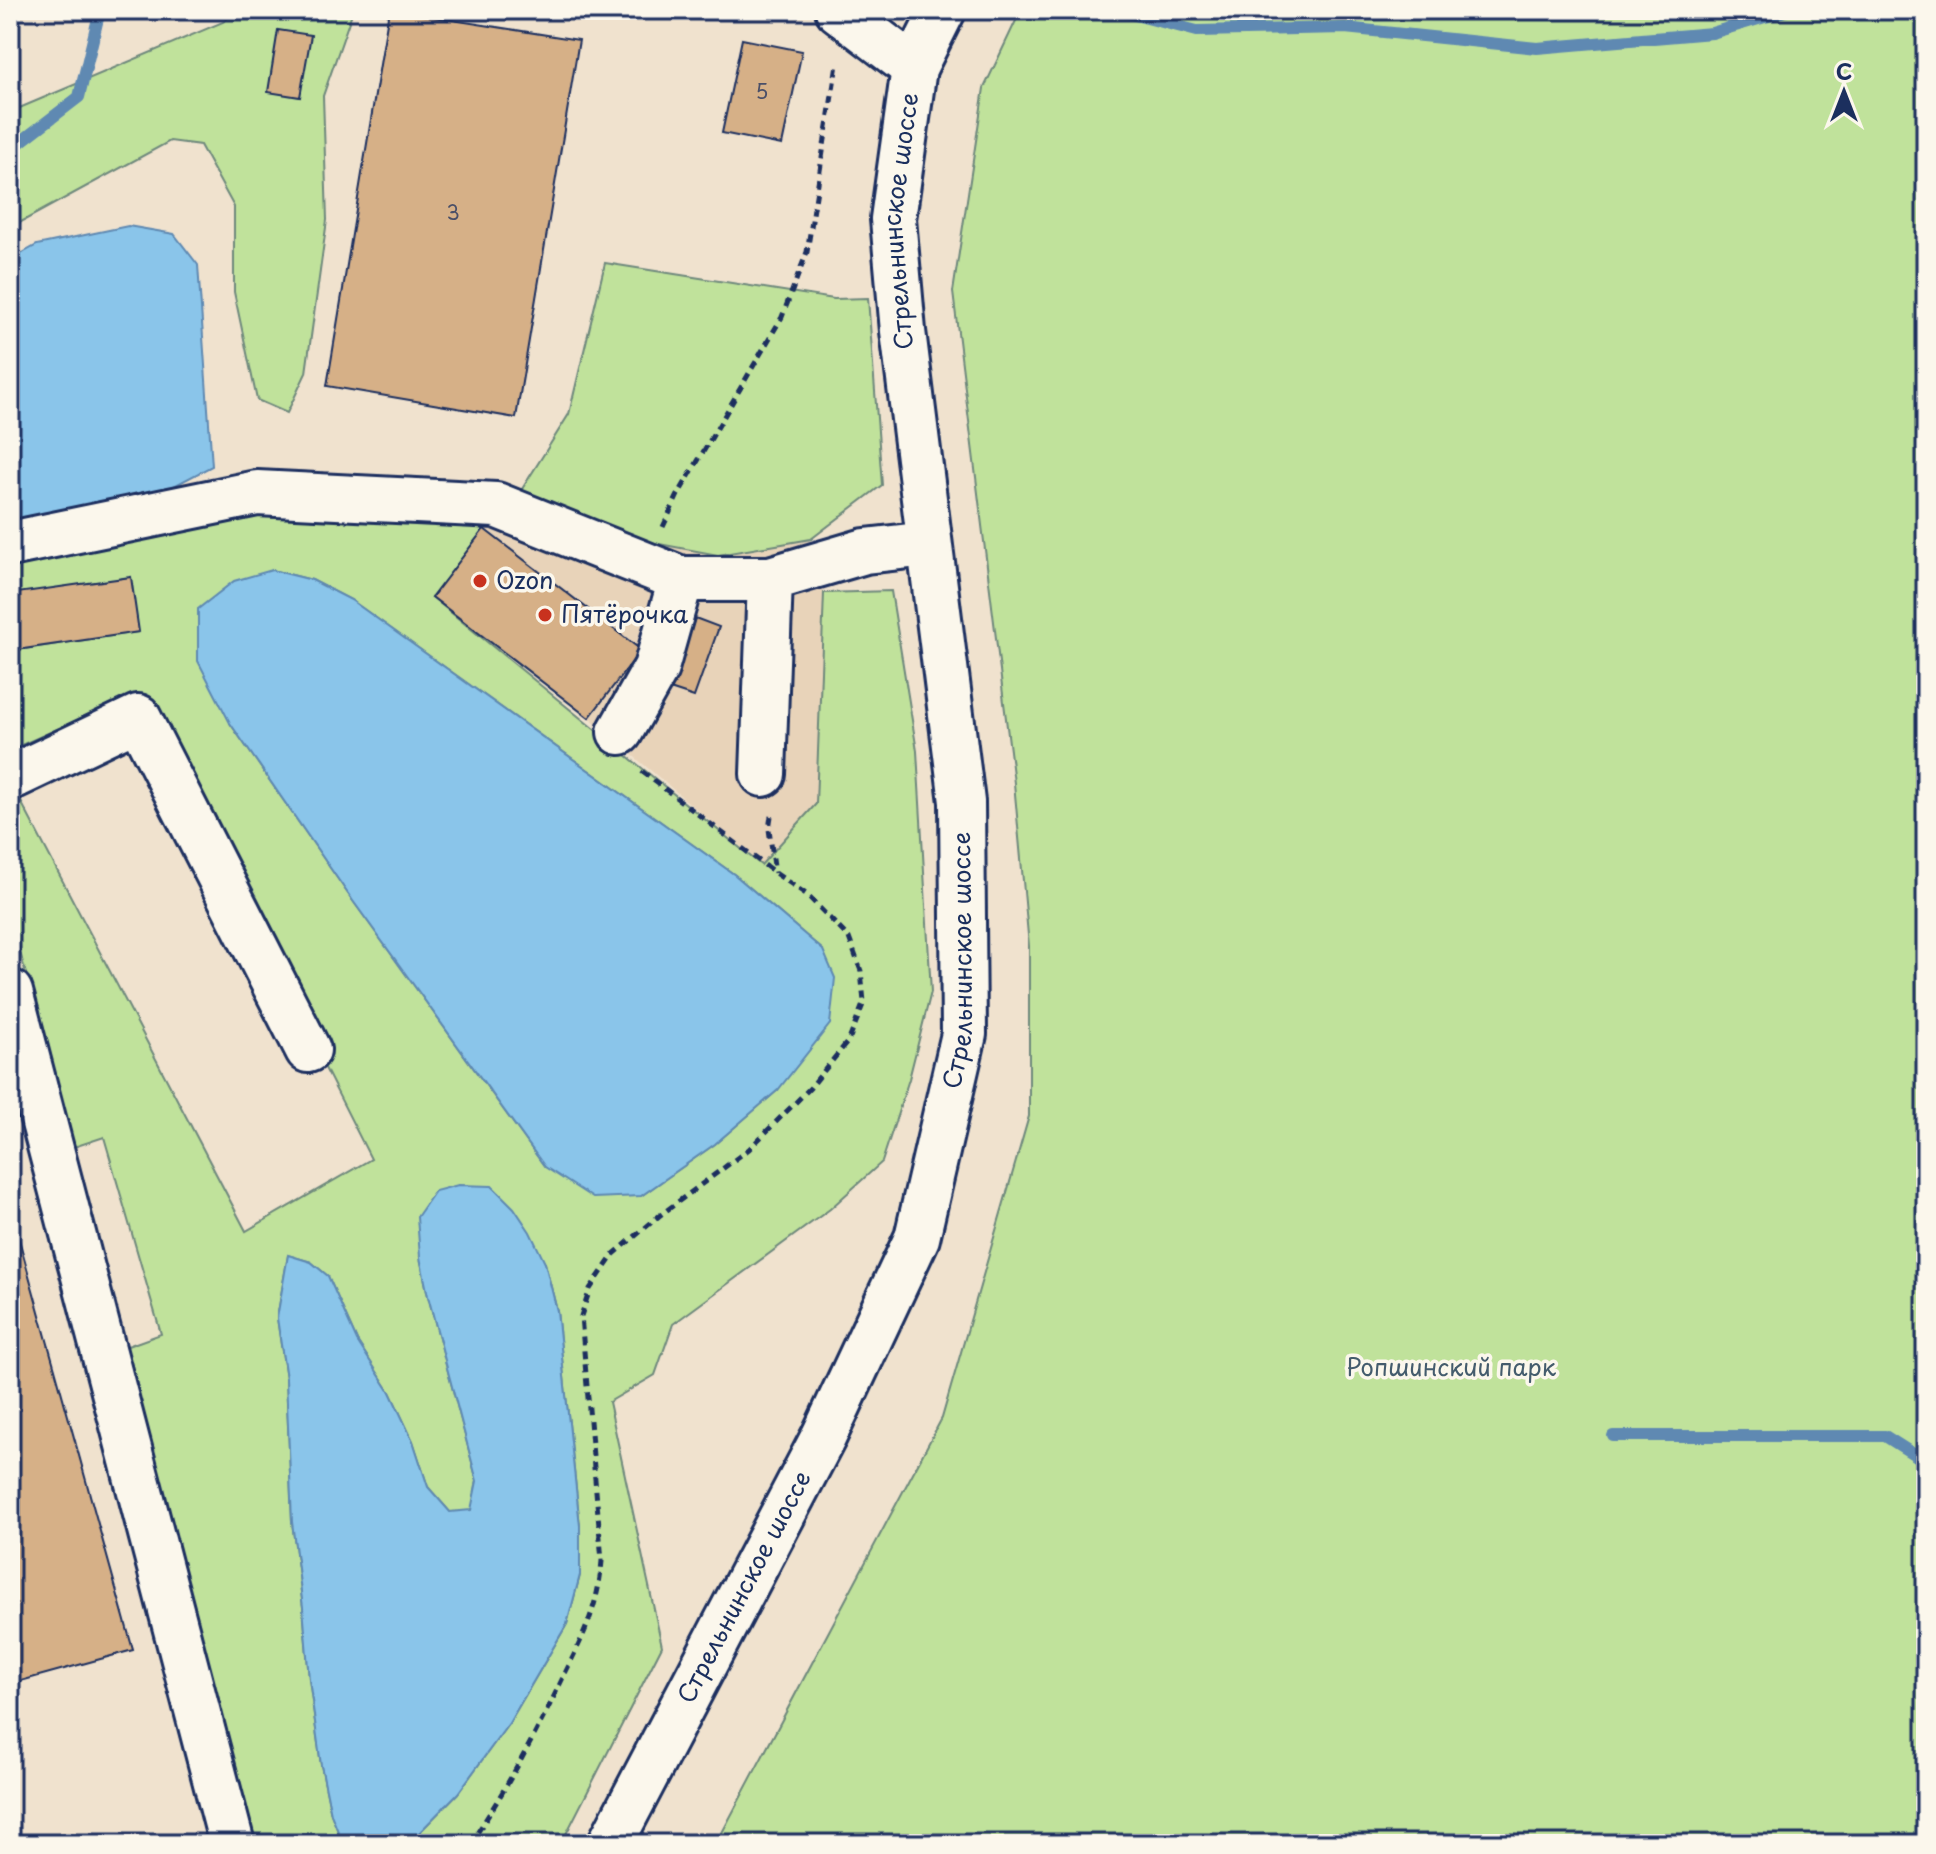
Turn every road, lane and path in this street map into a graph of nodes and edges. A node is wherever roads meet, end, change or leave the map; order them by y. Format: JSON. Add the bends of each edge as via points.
{"nodes":[{"id":1,"x":943,"y":10,"type":"edge"},
{"id":2,"x":841,"y":13,"type":"edge"},
{"id":3,"x":914,"y":68,"type":"junction"},
{"id":4,"x":10,"y":544,"type":"edge"},
{"id":5,"x":928,"y":544,"type":"junction"},
{"id":6,"x":681,"y":579,"type":"junction"},
{"id":7,"x":770,"y":579,"type":"junction"},
{"id":8,"x":620,"y":732,"type":"joint"},
{"id":9,"x":763,"y":774,"type":"joint"},
{"id":10,"x":10,"y":778,"type":"edge"},
{"id":11,"x":775,"y":873,"type":"junction"},
{"id":12,"x":10,"y":992,"type":"edge"},
{"id":13,"x":308,"y":1050,"type":"dead end"},
{"id":14,"x":232,"y":1844,"type":"edge"},
{"id":15,"x":470,"y":1844,"type":"edge"},
{"id":16,"x":610,"y":1844,"type":"edge"}],
"edges":[{"from":1,"to":3,"type":"main road","name":"Стрельнинское шоссе"},
{"from":2,"to":3,"type":"main road"},
{"from":2,"to":6,"type":"path","via":[[807,252],[782,317],[660,535]]},
{"from":3,"to":5,"type":"main road","name":"Стрельнинское шоссе","via":[[893,219]]},
{"from":4,"to":6,"type":"main road","via":[[257,493],[496,505]]},
{"from":5,"to":7,"type":"main road","via":[[865,551]]},
{"from":5,"to":16,"type":"main road","name":"Стрельнинское шоссе","via":[[962,802],[964,1034],[917,1238],[824,1436]]},
{"from":6,"to":7,"type":"main road"},
{"from":6,"to":8,"type":"main road","via":[[656,668]]},
{"from":7,"to":9,"type":"main road"},
{"from":8,"to":11,"type":"path","via":[[628,760]]},
{"from":9,"to":11,"type":"path","via":[[773,798],[769,829]]},
{"from":10,"to":13,"type":"main road","via":[[138,717]]},
{"from":11,"to":15,"type":"path","via":[[806,894],[849,938],[861,971],[864,1002],[849,1040],[810,1088],[749,1149],[614,1254],[590,1289],[581,1316],[602,1561],[600,1590],[591,1620],[537,1731]]},
{"from":12,"to":14,"type":"main road"}]}
